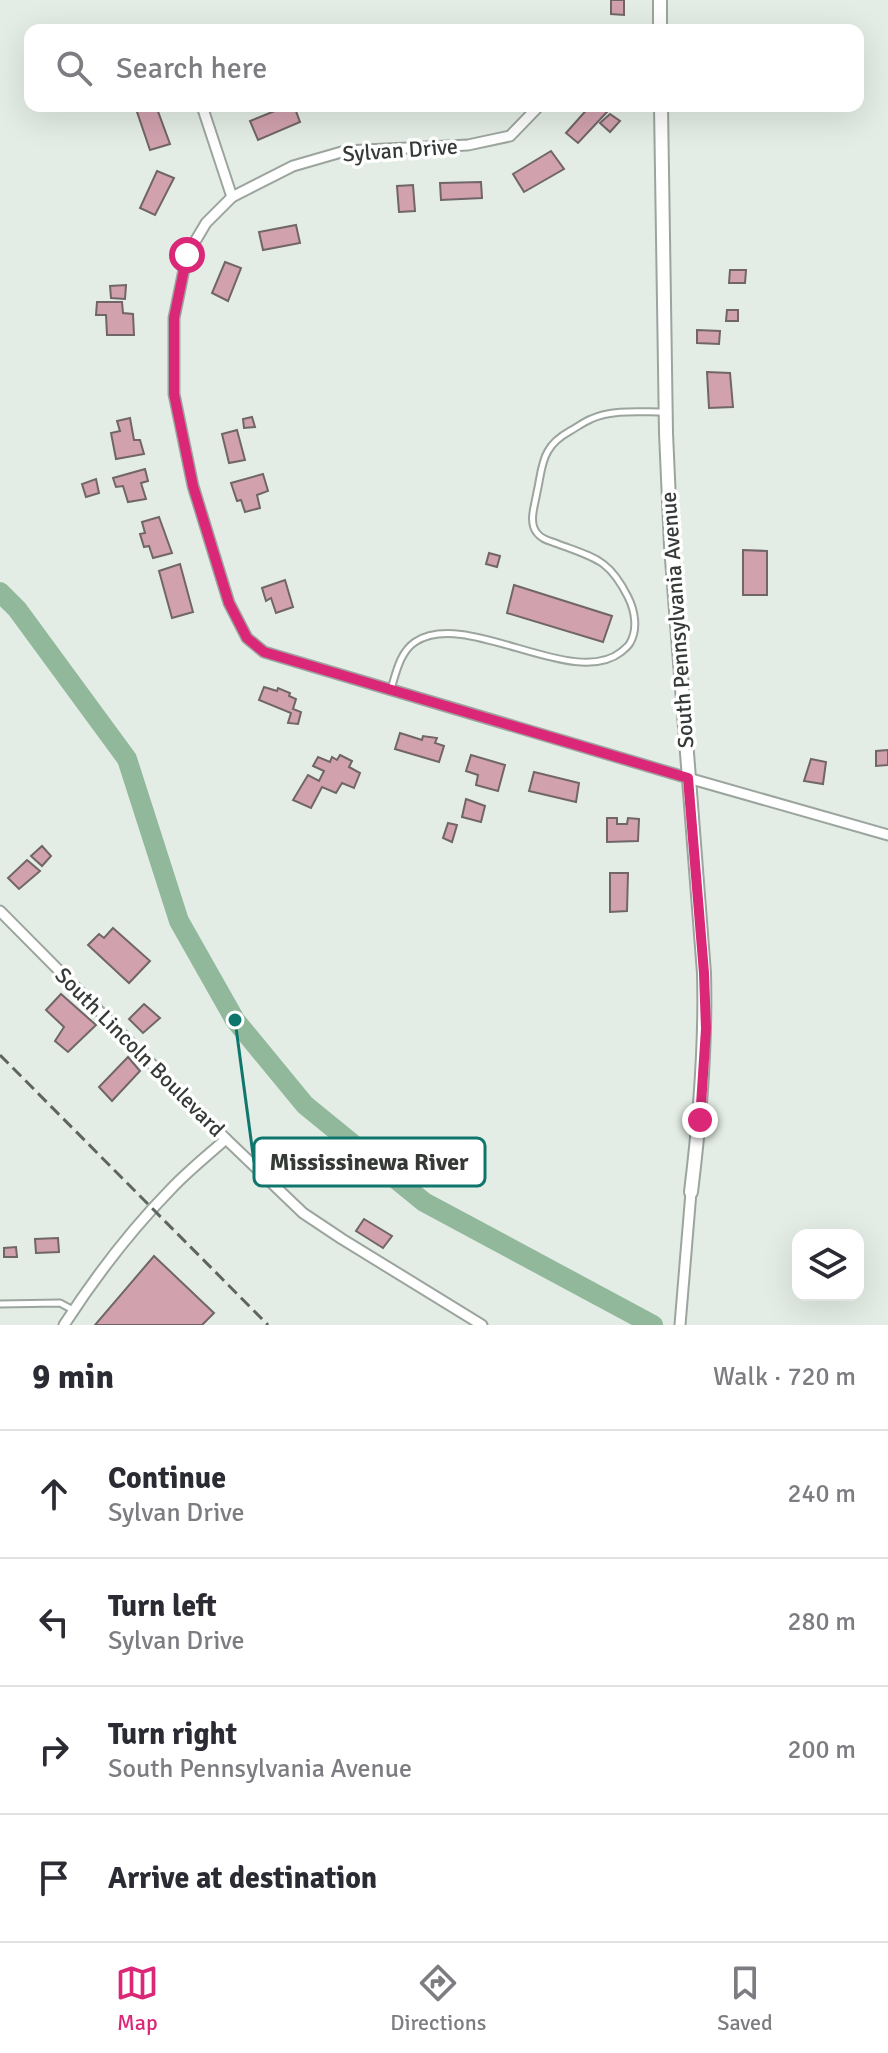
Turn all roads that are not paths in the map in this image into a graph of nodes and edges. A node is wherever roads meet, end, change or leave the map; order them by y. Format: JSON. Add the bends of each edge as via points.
{"nodes":[{"id":1,"x":660,"y":0,"type":"edge"},
{"id":2,"x":660,"y":24,"type":"edge"},
{"id":3,"x":204,"y":112,"type":"edge"},
{"id":4,"x":533,"y":112,"type":"edge"},
{"id":5,"x":661,"y":112,"type":"edge"},
{"id":6,"x":232,"y":197,"type":"junction"},
{"id":7,"x":665,"y":412,"type":"junction"},
{"id":8,"x":390,"y":690,"type":"junction"},
{"id":9,"x":688,"y":778,"type":"junction"},
{"id":10,"x":888,"y":835,"type":"edge"},
{"id":11,"x":0,"y":911,"type":"edge"},
{"id":12,"x":226,"y":1139,"type":"junction"},
{"id":13,"x":691,"y":1192,"type":"joint"},
{"id":14,"x":0,"y":1304,"type":"edge"},
{"id":15,"x":74,"y":1310,"type":"junction"},
{"id":16,"x":64,"y":1325,"type":"edge"},
{"id":17,"x":482,"y":1325,"type":"edge"},
{"id":18,"x":680,"y":1325,"type":"edge"}],
"edges":[{"from":1,"to":2,"type":"street"},
{"from":3,"to":6,"type":"street"},
{"from":4,"to":6,"type":"street","name":"Sylvan Drive","via":[[510,136],[468,145],[345,151],[293,166]]},
{"from":5,"to":7,"type":"street","name":"South Pennsylvania Avenue"},
{"from":6,"to":8,"type":"street","name":"Sylvan Drive","via":[[206,223],[187,255],[174,318],[174,394],[193,486],[229,603],[247,638],[264,652]]},
{"from":7,"to":8,"type":"lane","via":[[593,417],[558,438],[547,452],[532,515],[539,537],[594,558],[621,582],[633,606],[635,626],[629,645],[614,657],[593,662],[563,660],[470,636],[435,635],[416,641],[403,654]]},
{"from":7,"to":9,"type":"street","name":"South Pennsylvania Avenue"},
{"from":8,"to":9,"type":"street","name":"Sylvan Drive"},
{"from":9,"to":10,"type":"street","name":"Sylvan Drive"},
{"from":9,"to":13,"type":"street","name":"South Pennsylvania Avenue","via":[[706,1029]]},
{"from":11,"to":12,"type":"street","name":"South Lincoln Boulevard"},
{"from":12,"to":15,"type":"street","via":[[172,1188]]},
{"from":12,"to":17,"type":"street","name":"South Lincoln Boulevard","via":[[303,1213]]},
{"from":13,"to":18,"type":"street","name":"South Pennsylvania Avenue"},
{"from":14,"to":15,"type":"lane","via":[[60,1303]]},
{"from":15,"to":16,"type":"street"}]}
